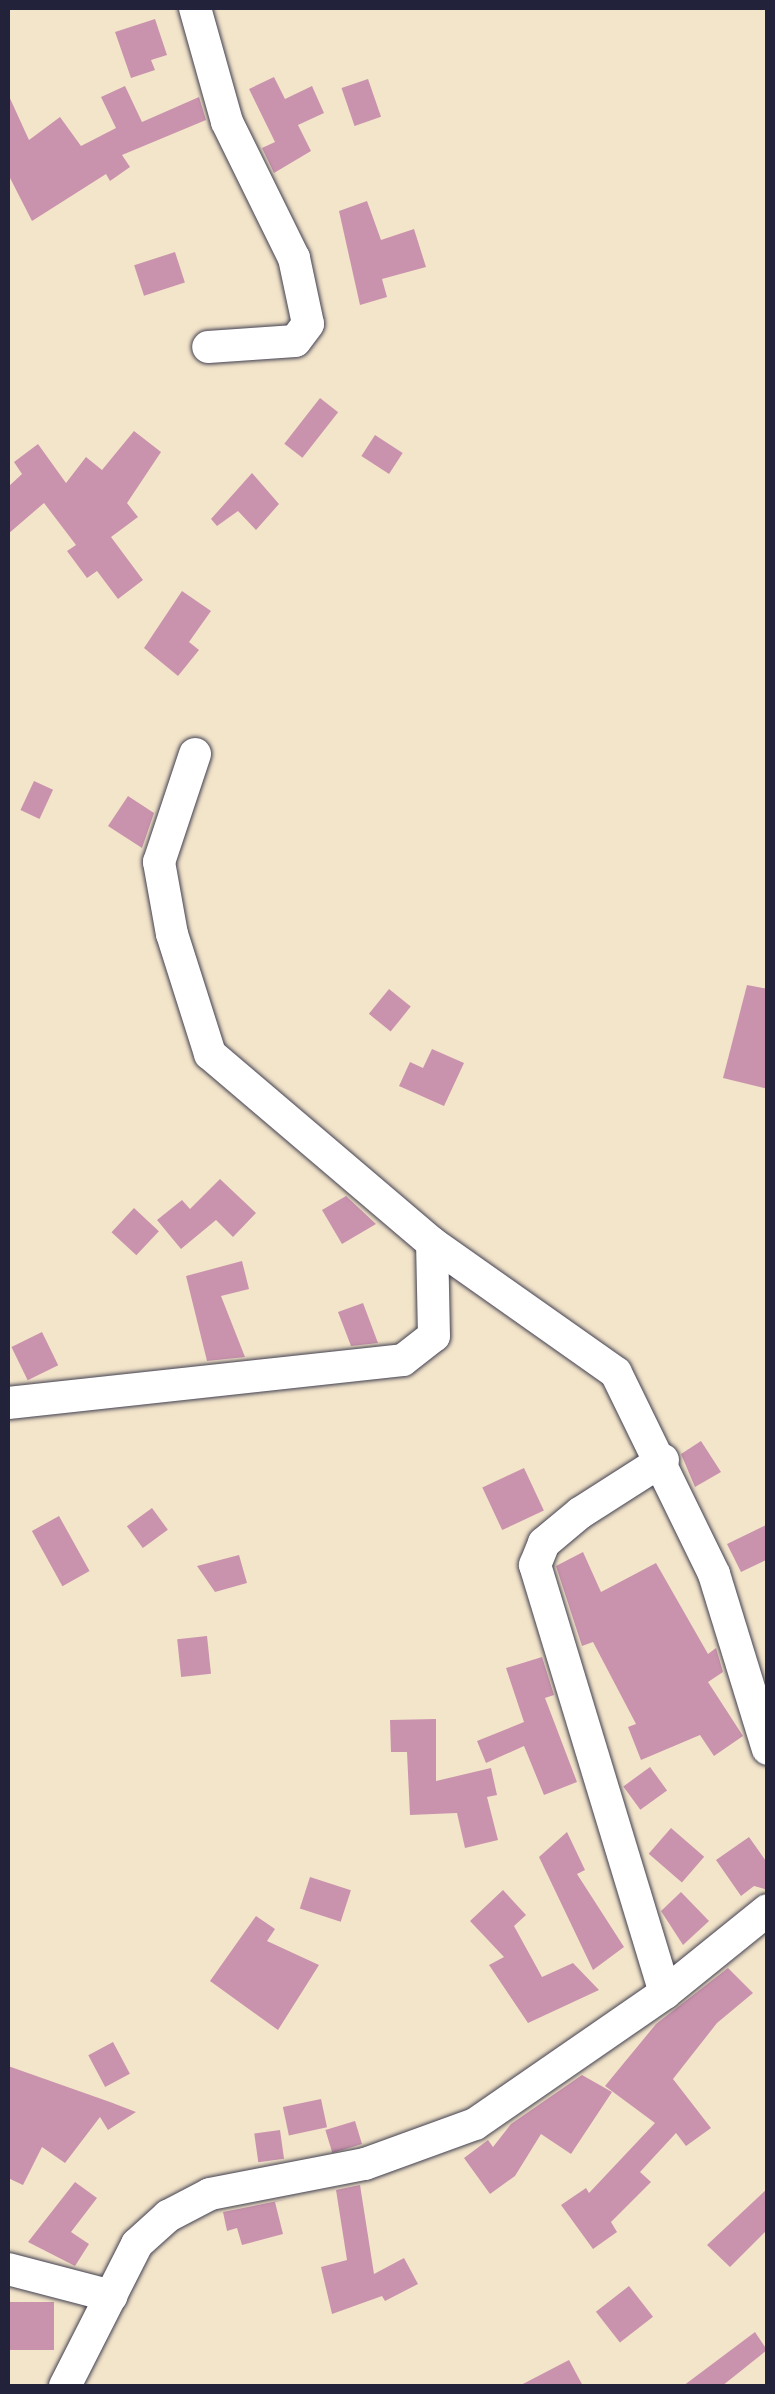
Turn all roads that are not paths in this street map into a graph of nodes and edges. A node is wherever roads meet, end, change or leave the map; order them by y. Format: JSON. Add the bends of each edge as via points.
{"nodes":[{"id":1,"x":195,"y":8,"type":"edge"},
{"id":2,"x":208,"y":347,"type":"dead end"},
{"id":3,"x":195,"y":754,"type":"dead end"},
{"id":4,"x":432,"y":1243,"type":"junction"},
{"id":5,"x":8,"y":1404,"type":"edge"},
{"id":6,"x":663,"y":1460,"type":"junction"},
{"id":7,"x":768,"y":1749,"type":"edge"},
{"id":8,"x":768,"y":1910,"type":"edge"},
{"id":9,"x":666,"y":1993,"type":"junction"},
{"id":10,"x":8,"y":2269,"type":"edge"},
{"id":11,"x":112,"y":2296,"type":"junction"},
{"id":12,"x":65,"y":2386,"type":"edge"}],
"edges":[{"from":1,"to":2,"type":"street","via":[[228,122],[294,258],[308,324],[295,341]]},
{"from":3,"to":4,"type":"street","via":[[159,862],[172,934],[210,1054]]},
{"from":4,"to":5,"type":"street","via":[[434,1336],[402,1360]]},
{"from":4,"to":6,"type":"street","via":[[616,1373]]},
{"from":6,"to":7,"type":"street","via":[[714,1574]]},
{"from":6,"to":9,"type":"street","via":[[580,1513],[544,1543],[535,1565]]},
{"from":8,"to":9,"type":"street"},
{"from":9,"to":11,"type":"street","via":[[475,2124],[415,2150],[189,2203],[137,2244]]},
{"from":10,"to":11,"type":"street"},
{"from":11,"to":12,"type":"street"}]}
